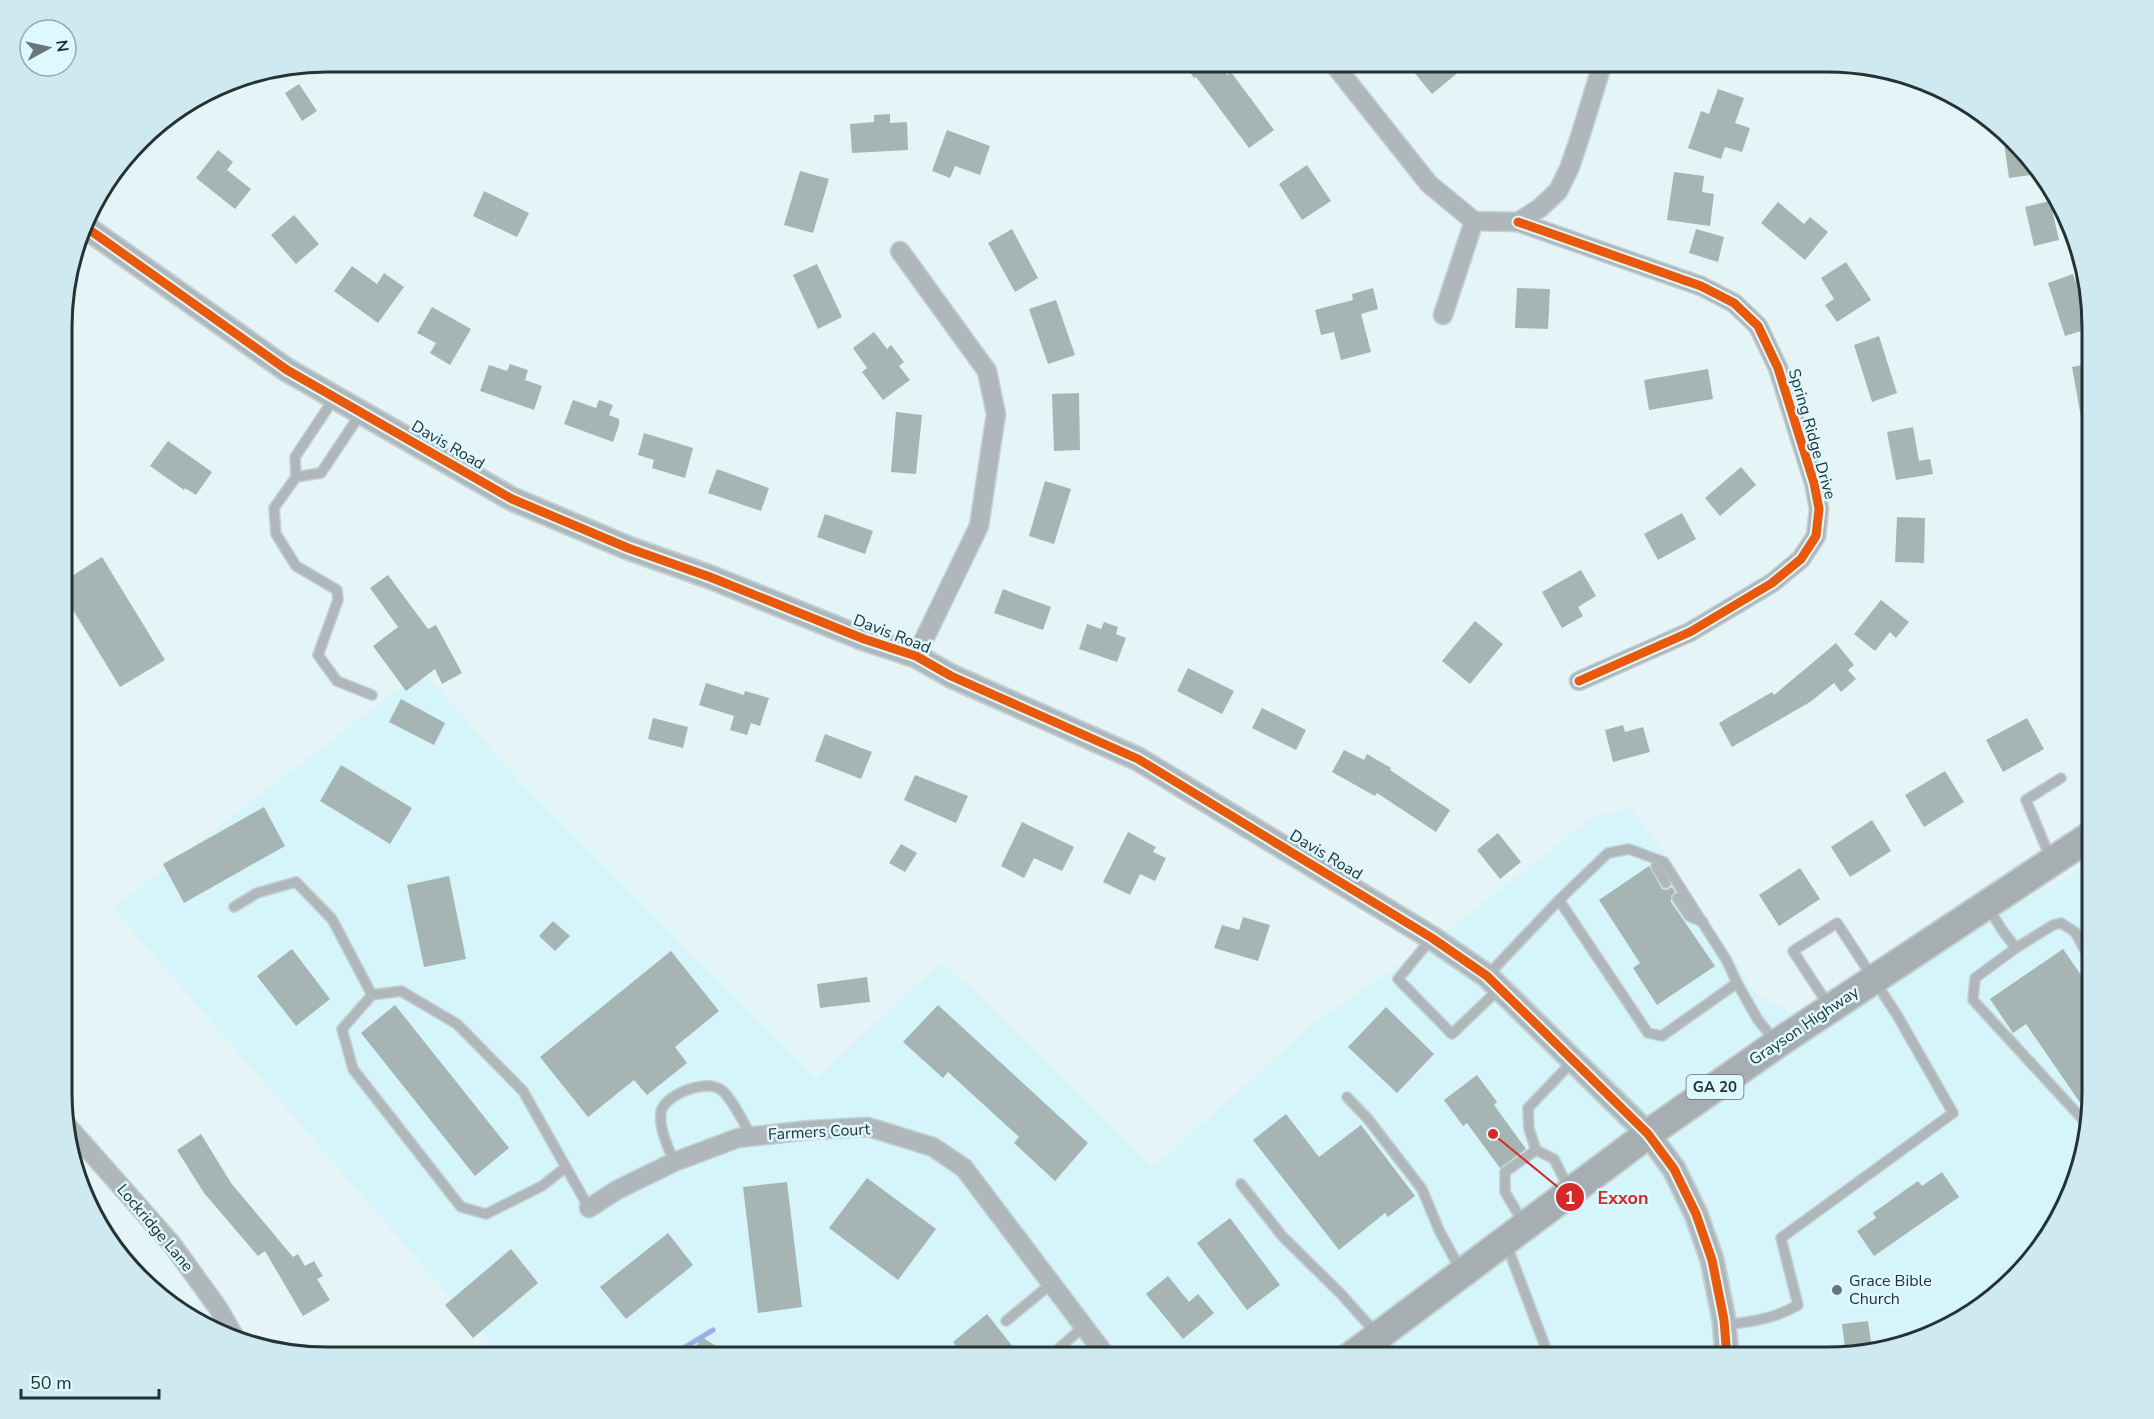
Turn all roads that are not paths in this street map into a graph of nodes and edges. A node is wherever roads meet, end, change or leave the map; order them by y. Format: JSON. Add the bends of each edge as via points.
{"nodes":[{"id":1,"x":1340,"y":72,"type":"edge"},
{"id":2,"x":1600,"y":72,"type":"edge"},
{"id":3,"x":1474,"y":221,"type":"junction"},
{"id":4,"x":1518,"y":222,"type":"junction"},
{"id":5,"x":90,"y":231,"type":"edge"},
{"id":6,"x":900,"y":250,"type":"dead end"},
{"id":7,"x":1443,"y":315,"type":"dead end"},
{"id":8,"x":335,"y":397,"type":"junction"},
{"id":9,"x":361,"y":412,"type":"junction"},
{"id":10,"x":296,"y":477,"type":"junction"},
{"id":11,"x":916,"y":656,"type":"junction"},
{"id":12,"x":1579,"y":681,"type":"dead end"},
{"id":13,"x":372,"y":695,"type":"dead end"},
{"id":14,"x":2061,"y":778,"type":"dead end"},
{"id":15,"x":2082,"y":842,"type":"edge"},
{"id":16,"x":1658,"y":861,"type":"junction"},
{"id":17,"x":2053,"y":862,"type":"junction"},
{"id":18,"x":1666,"y":882,"type":"dead end"},
{"id":19,"x":1677,"y":898,"type":"dead end"},
{"id":20,"x":1559,"y":900,"type":"junction"},
{"id":21,"x":1987,"y":905,"type":"junction"},
{"id":22,"x":234,"y":907,"type":"dead end"},
{"id":23,"x":1704,"y":922,"type":"junction"},
{"id":24,"x":1432,"y":938,"type":"junction"},
{"id":25,"x":2082,"y":945,"type":"edge"},
{"id":26,"x":2016,"y":948,"type":"junction"},
{"id":27,"x":1875,"y":979,"type":"junction"},
{"id":28,"x":1493,"y":982,"type":"junction"},
{"id":29,"x":1737,"y":983,"type":"junction"},
{"id":30,"x":372,"y":995,"type":"junction"},
{"id":31,"x":1830,"y":1009,"type":"junction"},
{"id":32,"x":1778,"y":1043,"type":"junction"},
{"id":33,"x":1573,"y":1061,"type":"junction"},
{"id":34,"x":1347,"y":1097,"type":"dead end"},
{"id":35,"x":2080,"y":1117,"type":"edge"},
{"id":36,"x":1648,"y":1134,"type":"junction"},
{"id":37,"x":76,"y":1135,"type":"edge"},
{"id":38,"x":751,"y":1136,"type":"junction"},
{"id":39,"x":1536,"y":1150,"type":"junction"},
{"id":40,"x":674,"y":1162,"type":"junction"},
{"id":41,"x":566,"y":1167,"type":"junction"},
{"id":42,"x":1241,"y":1184,"type":"dead end"},
{"id":43,"x":1571,"y":1192,"type":"junction"},
{"id":44,"x":589,"y":1208,"type":"joint"},
{"id":45,"x":1515,"y":1233,"type":"junction"},
{"id":46,"x":1463,"y":1273,"type":"junction"},
{"id":47,"x":1051,"y":1284,"type":"junction"},
{"id":48,"x":1006,"y":1321,"type":"dead end"},
{"id":49,"x":1724,"y":1325,"type":"junction"},
{"id":50,"x":1083,"y":1327,"type":"junction"},
{"id":51,"x":230,"y":1328,"type":"edge"},
{"id":52,"x":1378,"y":1336,"type":"junction"},
{"id":53,"x":1060,"y":1347,"type":"edge"},
{"id":54,"x":1099,"y":1347,"type":"edge"},
{"id":55,"x":1363,"y":1347,"type":"edge"},
{"id":56,"x":1545,"y":1347,"type":"edge"},
{"id":57,"x":1726,"y":1347,"type":"edge"}],
"edges":[{"from":1,"to":3,"type":"street","via":[[1429,184]]},
{"from":2,"to":4,"type":"street","via":[[1558,191]]},
{"from":3,"to":4,"type":"street","name":"Spring Ridge Drive"},
{"from":3,"to":7,"type":"street"},
{"from":4,"to":12,"type":"street","name":"Spring Ridge Drive","via":[[1701,286],[1734,303],[1758,326],[1778,368],[1815,483],[1819,509],[1816,536],[1801,559],[1772,584],[1690,632]]},
{"from":5,"to":8,"type":"street","name":"Davis Road","via":[[287,370]]},
{"from":6,"to":11,"type":"street","via":[[987,371],[996,414],[979,526]]},
{"from":8,"to":9,"type":"street","name":"Davis Road"},
{"from":8,"to":10,"type":"lane","via":[[295,457]]},
{"from":9,"to":10,"type":"lane","via":[[321,473]]},
{"from":9,"to":11,"type":"street","name":"Davis Road","via":[[512,499],[628,548]]},
{"from":10,"to":13,"type":"lane","via":[[274,508],[276,534],[296,566],[337,590],[338,600],[318,655],[337,681]]},
{"from":11,"to":24,"type":"street","name":"Davis Road","via":[[951,676],[1138,759]]},
{"from":14,"to":17,"type":"lane","via":[[2025,800]]},
{"from":15,"to":17,"type":"main road","name":"Grayson Highway","number":"GA 20"},
{"from":16,"to":18,"type":"lane","via":[[1656,867]]},
{"from":16,"to":20,"type":"lane","via":[[1629,849],[1608,853]]},
{"from":16,"to":23,"type":"lane","via":[[1664,862]]},
{"from":17,"to":21,"type":"main road","name":"Grayson Highway","number":"GA 20"},
{"from":19,"to":23,"type":"lane","via":[[1689,916]]},
{"from":20,"to":28,"type":"lane"},
{"from":20,"to":29,"type":"lane","via":[[1648,1033],[1662,1036]]},
{"from":21,"to":26,"type":"lane"},
{"from":21,"to":27,"type":"main road","name":"Grayson Highway","number":"GA 20"},
{"from":22,"to":30,"type":"lane","via":[[257,893],[296,882],[332,919]]},
{"from":23,"to":29,"type":"lane"},
{"from":24,"to":28,"type":"street","name":"Davis Road"},
{"from":24,"to":28,"type":"lane","via":[[1398,979],[1452,1034]]},
{"from":25,"to":26,"type":"lane","via":[[2075,932],[2061,923]]},
{"from":26,"to":35,"type":"lane","via":[[1975,978],[1973,1000]]},
{"from":27,"to":31,"type":"main road","name":"Grayson Highway","number":"GA 20"},
{"from":27,"to":31,"type":"lane","via":[[1837,923],[1793,951]]},
{"from":27,"to":49,"type":"lane","via":[[1953,1113],[1781,1238],[1798,1305],[1754,1322]]},
{"from":28,"to":33,"type":"street","name":"Davis Road"},
{"from":29,"to":32,"type":"lane","via":[[1758,1020]]},
{"from":30,"to":41,"type":"lane","via":[[401,991],[457,1024],[523,1091]]},
{"from":30,"to":41,"type":"lane","via":[[342,1029],[354,1069],[461,1208],[486,1214],[542,1185]]},
{"from":31,"to":32,"type":"main road","name":"Grayson Highway","number":"GA 20"},
{"from":32,"to":36,"type":"main road","name":"Grayson Highway","number":"GA 20"},
{"from":33,"to":36,"type":"street","name":"Davis Road"},
{"from":33,"to":39,"type":"lane","via":[[1528,1108]]},
{"from":34,"to":46,"type":"lane","via":[[1422,1189],[1438,1230]]},
{"from":36,"to":43,"type":"main road","name":"Grayson Highway","number":"GA 20"},
{"from":36,"to":49,"type":"street","name":"Davis Road","via":[[1674,1168],[1696,1214],[1712,1260]]},
{"from":37,"to":51,"type":"street","name":"Lockridge Lane","via":[[171,1242]]},
{"from":38,"to":40,"type":"street","name":"Farmers Court"},
{"from":38,"to":40,"type":"lane","via":[[720,1089],[705,1084],[690,1089],[670,1100],[662,1110],[662,1127]]},
{"from":38,"to":47,"type":"street","name":"Farmers Court","via":[[868,1127],[933,1147],[964,1168]]},
{"from":39,"to":43,"type":"lane","via":[[1554,1159]]},
{"from":39,"to":45,"type":"lane","via":[[1505,1172],[1505,1192]]},
{"from":40,"to":44,"type":"street","name":"Farmers Court"},
{"from":41,"to":44,"type":"lane"},
{"from":42,"to":52,"type":"lane","via":[[1283,1238]]},
{"from":43,"to":45,"type":"main road","name":"Grayson Highway","number":"GA 20"},
{"from":45,"to":46,"type":"main road","name":"Grayson Highway","number":"GA 20"},
{"from":45,"to":56,"type":"lane"},
{"from":46,"to":52,"type":"main road","name":"Grayson Highway","number":"GA 20"},
{"from":47,"to":48,"type":"lane"},
{"from":47,"to":50,"type":"street","name":"Farmers Court"},
{"from":49,"to":57,"type":"street","name":"Davis Road"},
{"from":50,"to":53,"type":"lane"},
{"from":50,"to":54,"type":"street","name":"Farmers Court"},
{"from":52,"to":55,"type":"main road","name":"Grayson Highway","number":"GA 20"}]}
